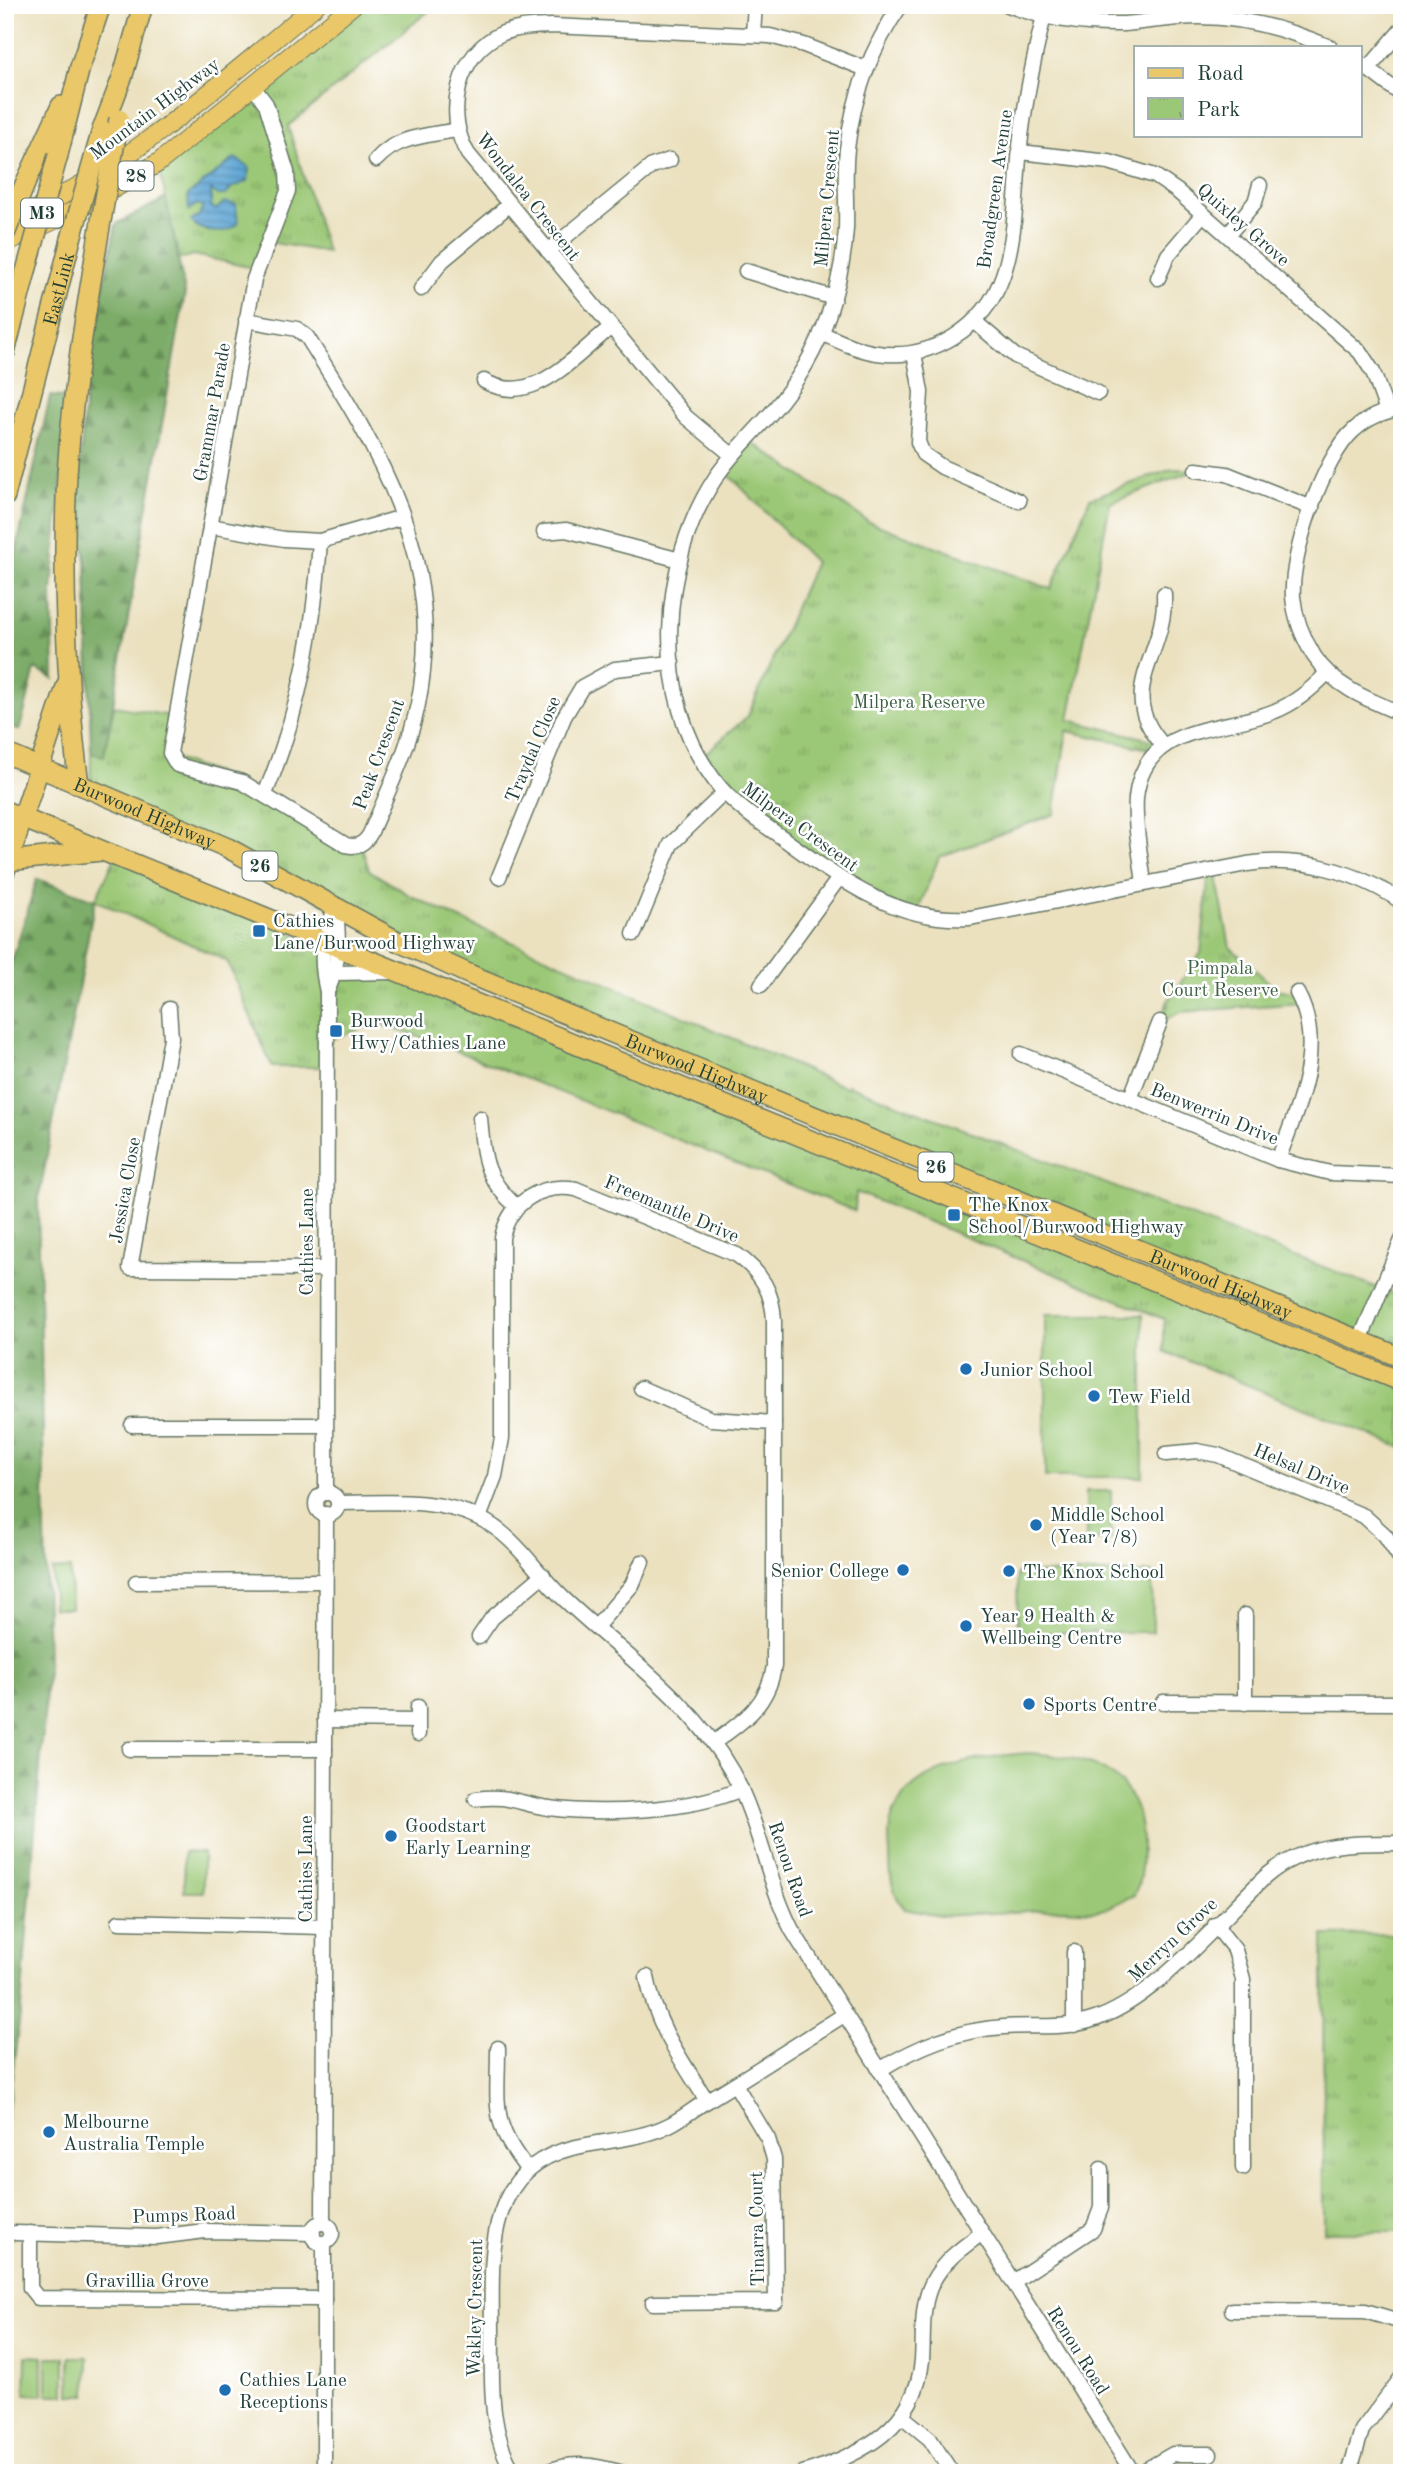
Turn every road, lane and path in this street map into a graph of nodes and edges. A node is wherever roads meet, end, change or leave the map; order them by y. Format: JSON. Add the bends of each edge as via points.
{"nodes":[{"id":1,"x":101,"y":5,"type":"edge"},
{"id":2,"x":143,"y":5,"type":"edge"},
{"id":3,"x":316,"y":5,"type":"edge"},
{"id":4,"x":353,"y":5,"type":"edge"},
{"id":5,"x":755,"y":5,"type":"edge"},
{"id":6,"x":901,"y":5,"type":"edge"},
{"id":7,"x":1008,"y":5,"type":"edge"},
{"id":8,"x":1220,"y":12,"type":"edge"},
{"id":9,"x":1044,"y":16,"type":"junction"},
{"id":10,"x":1402,"y":29,"type":"edge"},
{"id":11,"x":753,"y":34,"type":"junction"},
{"id":12,"x":1327,"y":46,"type":"edge"},
{"id":13,"x":247,"y":64,"type":"junction"},
{"id":14,"x":1364,"y":66,"type":"edge"},
{"id":15,"x":80,"y":67,"type":"junction"},
{"id":16,"x":866,"y":69,"type":"junction"},
{"id":17,"x":123,"y":75,"type":"junction"},
{"id":18,"x":254,"y":88,"type":"junction"},
{"id":19,"x":1402,"y":95,"type":"edge"},
{"id":20,"x":457,"y":130,"type":"junction"},
{"id":21,"x":1020,"y":152,"type":"junction"},
{"id":22,"x":376,"y":160,"type":"dead end"},
{"id":23,"x":670,"y":160,"type":"dead end"},
{"id":24,"x":1260,"y":185,"type":"dead end"},
{"id":25,"x":509,"y":205,"type":"junction"},
{"id":26,"x":1203,"y":214,"type":"junction"},
{"id":27,"x":5,"y":224,"type":"edge"},
{"id":28,"x":5,"y":234,"type":"edge"},
{"id":29,"x":1228,"y":236,"type":"junction"},
{"id":30,"x":5,"y":243,"type":"edge"},
{"id":31,"x":548,"y":251,"type":"junction"},
{"id":32,"x":746,"y":271,"type":"dead end"},
{"id":33,"x":1158,"y":278,"type":"dead end"},
{"id":34,"x":421,"y":289,"type":"dead end"},
{"id":35,"x":834,"y":298,"type":"junction"},
{"id":36,"x":246,"y":320,"type":"junction"},
{"id":37,"x":974,"y":321,"type":"junction"},
{"id":38,"x":610,"y":328,"type":"junction"},
{"id":39,"x":821,"y":333,"type":"junction"},
{"id":40,"x":5,"y":352,"type":"edge"},
{"id":41,"x":914,"y":353,"type":"junction"},
{"id":42,"x":484,"y":381,"type":"dead end"},
{"id":43,"x":1098,"y":393,"type":"dead end"},
{"id":44,"x":1402,"y":408,"type":"edge"},
{"id":45,"x":1387,"y":411,"type":"junction"},
{"id":46,"x":732,"y":455,"type":"junction"},
{"id":47,"x":1196,"y":470,"type":"dead end"},
{"id":48,"x":5,"y":496,"type":"edge"},
{"id":49,"x":1019,"y":501,"type":"dead end"},
{"id":50,"x":1312,"y":508,"type":"junction"},
{"id":51,"x":402,"y":517,"type":"junction"},
{"id":52,"x":210,"y":526,"type":"junction"},
{"id":53,"x":544,"y":532,"type":"dead end"},
{"id":54,"x":320,"y":541,"type":"junction"},
{"id":55,"x":680,"y":560,"type":"junction"},
{"id":56,"x":1164,"y":594,"type":"dead end"},
{"id":57,"x":672,"y":663,"type":"junction"},
{"id":58,"x":1327,"y":673,"type":"junction"},
{"id":59,"x":69,"y":680,"type":"junction"},
{"id":60,"x":1402,"y":714,"type":"edge"},
{"id":61,"x":1164,"y":746,"type":"junction"},
{"id":62,"x":5,"y":753,"type":"edge"},
{"id":63,"x":170,"y":753,"type":"joint"},
{"id":64,"x":38,"y":766,"type":"junction"},
{"id":65,"x":79,"y":784,"type":"junction"},
{"id":66,"x":724,"y":793,"type":"junction"},
{"id":67,"x":265,"y":794,"type":"junction"},
{"id":68,"x":14,"y":814,"type":"edge"},
{"id":69,"x":104,"y":851,"type":"junction"},
{"id":70,"x":7,"y":866,"type":"edge"},
{"id":71,"x":499,"y":877,"type":"dead end"},
{"id":72,"x":839,"y":878,"type":"junction"},
{"id":73,"x":1144,"y":884,"type":"junction"},
{"id":74,"x":1402,"y":902,"type":"edge"},
{"id":75,"x":336,"y":907,"type":"junction"},
{"id":76,"x":634,"y":934,"type":"dead end"},
{"id":77,"x":331,"y":944,"type":"junction"},
{"id":78,"x":400,"y":971,"type":"junction"},
{"id":79,"x":336,"y":972,"type":"junction"},
{"id":80,"x":471,"y":975,"type":"junction"},
{"id":81,"x":761,"y":985,"type":"dead end"},
{"id":82,"x":327,"y":992,"type":"junction"},
{"id":83,"x":1297,"y":993,"type":"dead end"},
{"id":84,"x":465,"y":999,"type":"junction"},
{"id":85,"x":169,"y":1009,"type":"dead end"},
{"id":86,"x":1160,"y":1022,"type":"dead end"},
{"id":87,"x":1021,"y":1054,"type":"dead end"},
{"id":88,"x":1130,"y":1098,"type":"junction"},
{"id":89,"x":481,"y":1118,"type":"dead end"},
{"id":90,"x":1278,"y":1160,"type":"junction"},
{"id":91,"x":1402,"y":1176,"type":"edge"},
{"id":92,"x":517,"y":1207,"type":"junction"},
{"id":93,"x":1402,"y":1240,"type":"edge"},
{"id":94,"x":326,"y":1269,"type":"junction"},
{"id":95,"x":1360,"y":1340,"type":"junction"},
{"id":96,"x":1402,"y":1358,"type":"edge"},
{"id":97,"x":1402,"y":1382,"type":"edge"},
{"id":98,"x":641,"y":1388,"type":"dead end"},
{"id":99,"x":774,"y":1423,"type":"junction"},
{"id":100,"x":132,"y":1425,"type":"dead end"},
{"id":101,"x":325,"y":1425,"type":"junction"},
{"id":102,"x":1166,"y":1454,"type":"dead end"},
{"id":103,"x":326,"y":1493,"type":"junction"},
{"id":104,"x":338,"y":1503,"type":"junction"},
{"id":105,"x":326,"y":1514,"type":"junction"},
{"id":106,"x":479,"y":1518,"type":"junction"},
{"id":107,"x":1402,"y":1561,"type":"edge"},
{"id":108,"x":642,"y":1562,"type":"dead end"},
{"id":109,"x":543,"y":1575,"type":"junction"},
{"id":110,"x":324,"y":1581,"type":"junction"},
{"id":111,"x":136,"y":1582,"type":"dead end"},
{"id":112,"x":1245,"y":1615,"type":"dead end"},
{"id":113,"x":596,"y":1627,"type":"junction"},
{"id":114,"x":479,"y":1637,"type":"dead end"},
{"id":115,"x":1163,"y":1702,"type":"dead end"},
{"id":116,"x":1245,"y":1703,"type":"junction"},
{"id":117,"x":1402,"y":1703,"type":"edge"},
{"id":118,"x":325,"y":1720,"type":"junction"},
{"id":119,"x":418,"y":1721,"type":"dead end"},
{"id":120,"x":713,"y":1743,"type":"junction"},
{"id":121,"x":129,"y":1749,"type":"dead end"},
{"id":122,"x":325,"y":1749,"type":"junction"},
{"id":123,"x":741,"y":1788,"type":"junction"},
{"id":124,"x":476,"y":1799,"type":"dead end"},
{"id":125,"x":1402,"y":1843,"type":"edge"},
{"id":126,"x":119,"y":1922,"type":"dead end"},
{"id":127,"x":1215,"y":1925,"type":"junction"},
{"id":128,"x":324,"y":1927,"type":"junction"},
{"id":129,"x":1074,"y":1952,"type":"dead end"},
{"id":130,"x":647,"y":1977,"type":"dead end"},
{"id":131,"x":844,"y":2015,"type":"junction"},
{"id":132,"x":1074,"y":2025,"type":"junction"},
{"id":133,"x":499,"y":2048,"type":"dead end"},
{"id":134,"x":879,"y":2070,"type":"junction"},
{"id":135,"x":735,"y":2084,"type":"junction"},
{"id":136,"x":707,"y":2101,"type":"junction"},
{"id":137,"x":1242,"y":2168,"type":"dead end"},
{"id":138,"x":1101,"y":2169,"type":"dead end"},
{"id":139,"x":528,"y":2170,"type":"junction"},
{"id":140,"x":318,"y":2228,"type":"junction"},
{"id":141,"x":982,"y":2232,"type":"junction"},
{"id":142,"x":15,"y":2233,"type":"dead end"},
{"id":143,"x":30,"y":2233,"type":"junction"},
{"id":144,"x":1013,"y":2281,"type":"junction"},
{"id":145,"x":324,"y":2299,"type":"junction"},
{"id":146,"x":653,"y":2303,"type":"dead end"},
{"id":147,"x":1232,"y":2310,"type":"dead end"},
{"id":148,"x":1402,"y":2322,"type":"edge"},
{"id":149,"x":1402,"y":2377,"type":"edge"},
{"id":150,"x":903,"y":2417,"type":"junction"},
{"id":151,"x":1210,"y":2454,"type":"dead end"},
{"id":152,"x":324,"y":2473,"type":"edge"},
{"id":153,"x":514,"y":2473,"type":"edge"},
{"id":154,"x":544,"y":2473,"type":"edge"},
{"id":155,"x":623,"y":2473,"type":"edge"},
{"id":156,"x":803,"y":2473,"type":"edge"},
{"id":157,"x":952,"y":2473,"type":"edge"},
{"id":158,"x":1133,"y":2473,"type":"edge"},
{"id":159,"x":1140,"y":2473,"type":"edge"},
{"id":160,"x":1349,"y":2473,"type":"edge"}],
"edges":[{"from":1,"to":15,"type":"highway","name":"EastLink","number":"M3"},
{"from":2,"to":17,"type":"highway","name":"EastLink","number":"M3"},
{"from":3,"to":13,"type":"main road","name":"Mountain Highway","number":"28"},
{"from":4,"to":18,"type":"main road","number":"28"},
{"from":5,"to":11,"type":"street"},
{"from":6,"to":16,"type":"street","name":"Milpera Crescent"},
{"from":7,"to":9,"type":"street"},
{"from":8,"to":9,"type":"street","via":[[1102,24]]},
{"from":8,"to":12,"type":"street"},
{"from":9,"to":21,"type":"street","name":"Broadgreen Avenue","via":[[1029,78]]},
{"from":10,"to":14,"type":"street"},
{"from":11,"to":16,"type":"street","name":"Wondalea Crescent","via":[[804,45]]},
{"from":11,"to":20,"type":"street","name":"Wondalea Crescent","via":[[552,26],[509,31],[489,41],[466,69],[456,102]]},
{"from":13,"to":18,"type":"main road"},
{"from":13,"to":27,"type":"main road","name":"Mountain Highway","number":"28","via":[[107,171]]},
{"from":14,"to":19,"type":"street"},
{"from":15,"to":28,"type":"highway","bridge":true},
{"from":15,"to":40,"type":"highway","name":"EastLink","number":"M3","bridge":true},
{"from":16,"to":35,"type":"street","name":"Milpera Crescent","via":[[849,130],[845,245]]},
{"from":17,"to":48,"type":"highway","name":"EastLink","number":"M3","bridge":true,"via":[[71,239]]},
{"from":17,"to":59,"type":"highway","bridge":true,"via":[[77,366],[67,474]]},
{"from":18,"to":30,"type":"main road","number":"28","via":[[158,163],[80,208]]},
{"from":18,"to":36,"type":"street","name":"Grammar Parade","via":[[266,104],[287,172],[288,191],[254,279]]},
{"from":20,"to":22,"type":"street","via":[[402,140]]},
{"from":20,"to":25,"type":"street","name":"Wondalea Crescent","via":[[468,154]]},
{"from":21,"to":26,"type":"street","name":"Quixley Grove","via":[[1140,170],[1168,184]]},
{"from":21,"to":37,"type":"street","name":"Broadgreen Avenue","via":[[1006,266],[993,297]]},
{"from":23,"to":31,"type":"street","via":[[652,166]]},
{"from":24,"to":29,"type":"street","via":[[1255,202]]},
{"from":25,"to":31,"type":"street","name":"Wondalea Crescent"},
{"from":25,"to":34,"type":"street","via":[[442,261]]},
{"from":26,"to":29,"type":"street","name":"Quixley Grove"},
{"from":26,"to":33,"type":"street","via":[[1168,255]]},
{"from":29,"to":45,"type":"street","name":"Quixley Grove","via":[[1360,352]]},
{"from":31,"to":38,"type":"street","name":"Wondalea Crescent"},
{"from":32,"to":35,"type":"street"},
{"from":35,"to":39,"type":"street","name":"Milpera Crescent"},
{"from":36,"to":51,"type":"street","name":"Peak Crescent","via":[[297,329],[307,337],[369,435]]},
{"from":36,"to":52,"type":"street","name":"Grammar Parade"},
{"from":37,"to":41,"type":"street","name":"Broadgreen Avenue","via":[[949,340]]},
{"from":37,"to":43,"type":"street","via":[[1015,356]]},
{"from":38,"to":42,"type":"street","via":[[531,387],[502,390]]},
{"from":38,"to":46,"type":"street","name":"Wondalea Crescent","via":[[686,417]]},
{"from":39,"to":41,"type":"street","name":"Broadgreen Avenue","via":[[864,350]]},
{"from":39,"to":46,"type":"street","name":"Milpera Crescent","via":[[790,389]]},
{"from":41,"to":49,"type":"street","via":[[921,392],[918,442],[923,454]]},
{"from":44,"to":45,"type":"street"},
{"from":45,"to":50,"type":"street","via":[[1364,422],[1342,444]]},
{"from":46,"to":55,"type":"street","name":"Milpera Crescent","via":[[706,493]]},
{"from":47,"to":50,"type":"street","via":[[1227,474]]},
{"from":50,"to":58,"type":"street","via":[[1296,551],[1293,599],[1303,636]]},
{"from":51,"to":54,"type":"street"},
{"from":51,"to":67,"type":"street","name":"Peak Crescent","via":[[423,605],[422,678],[411,731],[369,834],[359,846],[346,845]]},
{"from":52,"to":54,"type":"street"},
{"from":52,"to":63,"type":"street","name":"Grammar Parade"},
{"from":53,"to":55,"type":"street","via":[[566,530]]},
{"from":54,"to":67,"type":"street","via":[[298,704]]},
{"from":55,"to":57,"type":"street","name":"Milpera Crescent","via":[[672,607]]},
{"from":56,"to":61,"type":"street","via":[[1163,618],[1140,702],[1144,720]]},
{"from":57,"to":66,"type":"street","name":"Milpera Crescent","via":[[692,740]]},
{"from":57,"to":71,"type":"street","name":"Traydal Close","via":[[615,669],[582,687],[564,717]]},
{"from":58,"to":60,"type":"street","via":[[1358,695]]},
{"from":58,"to":61,"type":"street","via":[[1299,699],[1276,711],[1192,733]]},
{"from":59,"to":64,"type":"highway"},
{"from":59,"to":65,"type":"highway"},
{"from":61,"to":73,"type":"street","via":[[1145,769],[1136,797]]},
{"from":62,"to":64,"type":"highway","name":"Burwood Highway","number":"26"},
{"from":63,"to":67,"type":"street","name":"Peak Crescent","via":[[182,767],[237,780]]},
{"from":64,"to":65,"type":"highway","name":"Burwood Highway","number":"26"},
{"from":64,"to":68,"type":"highway"},
{"from":65,"to":75,"type":"highway","name":"Burwood Highway","number":"26","via":[[228,848]]},
{"from":66,"to":72,"type":"street","name":"Milpera Crescent"},
{"from":66,"to":76,"type":"street","via":[[671,844]]},
{"from":68,"to":69,"type":"highway","name":"Burwood Highway","number":"26"},
{"from":68,"to":70,"type":"highway"},
{"from":69,"to":70,"type":"highway"},
{"from":69,"to":77,"type":"highway","name":"Burwood Highway","number":"26"},
{"from":72,"to":73,"type":"street","name":"Milpera Crescent","via":[[892,906],[953,919]]},
{"from":72,"to":81,"type":"street"},
{"from":73,"to":74,"type":"street","name":"Milpera Crescent","via":[[1255,863],[1293,862],[1345,875]]},
{"from":75,"to":77,"type":"street","name":"Cathies Lane"},
{"from":75,"to":80,"type":"highway","name":"Burwood Highway","number":"26"},
{"from":77,"to":78,"type":"highway","name":"Burwood Highway","number":"26"},
{"from":77,"to":79,"type":"street","name":"Cathies Lane"},
{"from":77,"to":82,"type":"street","name":"Cathies Lane","via":[[322,971]]},
{"from":78,"to":79,"type":"street"},
{"from":78,"to":84,"type":"highway","name":"Burwood Highway","number":"26"},
{"from":79,"to":82,"type":"street","name":"Cathies Lane"},
{"from":80,"to":84,"type":"highway"},
{"from":80,"to":95,"type":"highway","name":"Burwood Highway","number":"26"},
{"from":82,"to":94,"type":"street","name":"Cathies Lane"},
{"from":83,"to":90,"type":"street","via":[[1305,1015],[1310,1060]]},
{"from":84,"to":97,"type":"highway","name":"Burwood Highway","number":"26"},
{"from":85,"to":94,"type":"street","name":"Jessica Close","via":[[171,1038],[130,1268]]},
{"from":86,"to":88,"type":"street"},
{"from":87,"to":88,"type":"street","name":"Benwerrin Drive"},
{"from":88,"to":90,"type":"street","name":"Benwerrin Drive"},
{"from":89,"to":92,"type":"street","via":[[487,1171]]},
{"from":90,"to":91,"type":"street","name":"Benwerrin Drive","via":[[1330,1173]]},
{"from":92,"to":99,"type":"street","name":"Freemantle Drive","via":[[542,1190],[576,1189],[747,1262],[766,1285],[774,1307]]},
{"from":92,"to":106,"type":"street","via":[[502,1238],[500,1448]]},
{"from":93,"to":95,"type":"street"},
{"from":94,"to":101,"type":"street","name":"Cathies Lane"},
{"from":95,"to":96,"type":"highway","name":"Burwood Highway","number":"26"},
{"from":98,"to":99,"type":"street","via":[[711,1419]]},
{"from":99,"to":120,"type":"street","name":"Freemantle Drive","via":[[773,1673],[765,1697],[752,1715]]},
{"from":100,"to":101,"type":"street"},
{"from":101,"to":103,"type":"street","name":"Cathies Lane"},
{"from":102,"to":107,"type":"street","name":"Helsal Drive","via":[[1197,1451],[1218,1455],[1353,1511],[1385,1535]]},
{"from":103,"to":104,"type":"street"},
{"from":103,"to":105,"type":"street","via":[[317,1502]]},
{"from":104,"to":105,"type":"street","via":[[335,1512]]},
{"from":104,"to":106,"type":"street","name":"Renou Road","via":[[435,1505]]},
{"from":105,"to":110,"type":"street","name":"Cathies Lane"},
{"from":106,"to":109,"type":"street","name":"Renou Road","via":[[516,1543]]},
{"from":108,"to":113,"type":"street","via":[[632,1585]]},
{"from":109,"to":113,"type":"street","name":"Renou Road"},
{"from":109,"to":114,"type":"street","via":[[492,1618]]},
{"from":110,"to":111,"type":"street"},
{"from":110,"to":118,"type":"street","name":"Cathies Lane"},
{"from":112,"to":116,"type":"street"},
{"from":113,"to":120,"type":"street","name":"Renou Road","via":[[673,1694]]},
{"from":115,"to":116,"type":"street"},
{"from":116,"to":117,"type":"street"},
{"from":118,"to":119,"type":"street"},
{"from":118,"to":122,"type":"street","name":"Cathies Lane"},
{"from":120,"to":123,"type":"street","name":"Renou Road"},
{"from":121,"to":122,"type":"street"},
{"from":122,"to":128,"type":"street","name":"Cathies Lane"},
{"from":123,"to":124,"type":"street","via":[[701,1803],[631,1809],[555,1809],[505,1796]]},
{"from":123,"to":131,"type":"street","name":"Renou Road","via":[[781,1908]]},
{"from":125,"to":127,"type":"street","name":"Merryn Grove","via":[[1332,1844],[1298,1855],[1271,1871]]},
{"from":126,"to":128,"type":"street"},
{"from":127,"to":132,"type":"street","name":"Merryn Grove","via":[[1144,1994],[1114,2012]]},
{"from":127,"to":137,"type":"street","via":[[1235,1950],[1243,1979]]},
{"from":128,"to":140,"type":"street","name":"Cathies Lane"},
{"from":129,"to":132,"type":"street"},
{"from":130,"to":136,"type":"street","via":[[655,2016]]},
{"from":131,"to":134,"type":"street","name":"Renou Road"},
{"from":131,"to":135,"type":"street","name":"Wakley Crescent"},
{"from":132,"to":134,"type":"street","name":"Merryn Grove","via":[[968,2032],[925,2044]]},
{"from":133,"to":139,"type":"street","via":[[499,2123],[506,2142]]},
{"from":134,"to":141,"type":"street","name":"Renou Road"},
{"from":135,"to":136,"type":"street","name":"Wakley Crescent"},
{"from":135,"to":146,"type":"street","name":"Tinarra Court","via":[[768,2139],[774,2159],[776,2302]]},
{"from":136,"to":139,"type":"street","name":"Wakley Crescent","via":[[660,2129],[570,2149]]},
{"from":138,"to":144,"type":"street","via":[[1101,2208],[1093,2229]]},
{"from":139,"to":153,"type":"street","name":"Wakley Crescent","via":[[502,2208],[492,2254],[494,2419]]},
{"from":140,"to":143,"type":"street","name":"Pumps Road","via":[[157,2237]]},
{"from":140,"to":145,"type":"street","via":[[316,2241],[324,2243]]},
{"from":141,"to":144,"type":"street","name":"Renou Road"},
{"from":141,"to":150,"type":"street","via":[[946,2262],[933,2282],[923,2316],[920,2374]]},
{"from":142,"to":143,"type":"street","name":"Pumps Road"},
{"from":143,"to":145,"type":"street","name":"Gravillia Grove","via":[[30,2288],[38,2298]]},
{"from":144,"to":158,"type":"street","name":"Renou Road"},
{"from":145,"to":152,"type":"street"},
{"from":147,"to":148,"type":"street","via":[[1364,2311]]},
{"from":149,"to":160,"type":"street","via":[[1362,2430]]},
{"from":150,"to":156,"type":"street","via":[[866,2445]]},
{"from":150,"to":157,"type":"street","via":[[930,2439]]},
{"from":151,"to":159,"type":"street","via":[[1173,2454]]},
{"from":154,"to":155,"type":"street","via":[[571,2464]]}]}
